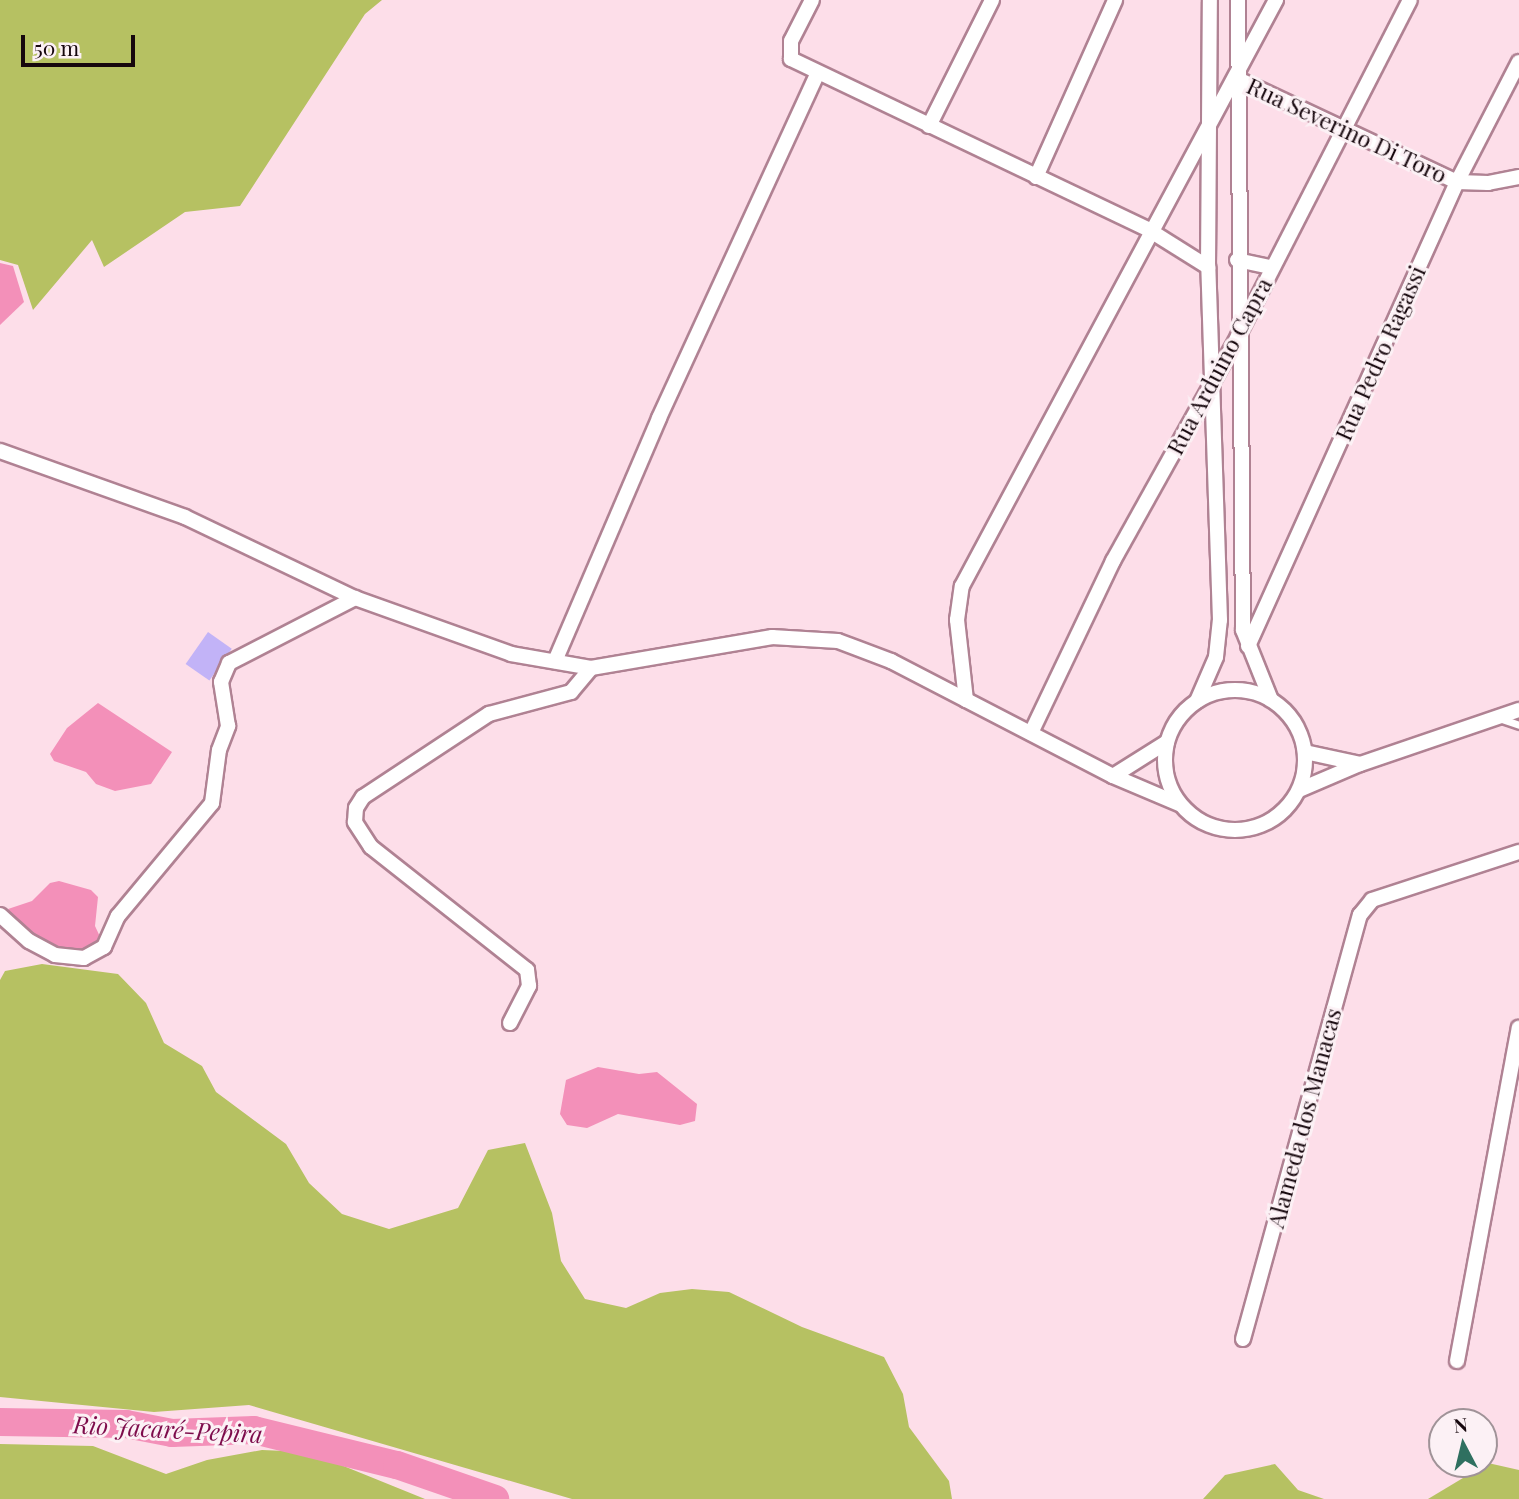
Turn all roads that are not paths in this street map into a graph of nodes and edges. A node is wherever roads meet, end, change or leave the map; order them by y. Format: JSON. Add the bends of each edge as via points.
{"nodes":[{"id":1,"x":812,"y":0,"type":"edge"},
{"id":2,"x":992,"y":0,"type":"edge"},
{"id":3,"x":1115,"y":0,"type":"edge"},
{"id":4,"x":1210,"y":0,"type":"edge"},
{"id":5,"x":1238,"y":0,"type":"edge"},
{"id":6,"x":1276,"y":0,"type":"edge"},
{"id":7,"x":1410,"y":0,"type":"edge"},
{"id":8,"x":1519,"y":62,"type":"edge"},
{"id":9,"x":817,"y":74,"type":"junction"},
{"id":10,"x":1236,"y":78,"type":"junction"},
{"id":11,"x":1210,"y":123,"type":"junction"},
{"id":12,"x":929,"y":126,"type":"junction"},
{"id":13,"x":1346,"y":128,"type":"junction"},
{"id":14,"x":1035,"y":177,"type":"junction"},
{"id":15,"x":1519,"y":177,"type":"edge"},
{"id":16,"x":1457,"y":181,"type":"junction"},
{"id":17,"x":1149,"y":230,"type":"junction"},
{"id":18,"x":1237,"y":260,"type":"junction"},
{"id":19,"x":1208,"y":267,"type":"junction"},
{"id":20,"x":1271,"y":267,"type":"junction"},
{"id":21,"x":1238,"y":336,"type":"junction"},
{"id":22,"x":1213,"y":380,"type":"junction"},
{"id":23,"x":0,"y":451,"type":"edge"},
{"id":24,"x":355,"y":598,"type":"junction"},
{"id":25,"x":1248,"y":646,"type":"junction"},
{"id":26,"x":555,"y":661,"type":"junction"},
{"id":27,"x":591,"y":668,"type":"junction"},
{"id":28,"x":966,"y":700,"type":"junction"},
{"id":29,"x":1271,"y":700,"type":"junction"},
{"id":30,"x":1197,"y":701,"type":"junction"},
{"id":31,"x":1519,"y":710,"type":"edge"},
{"id":32,"x":1498,"y":717,"type":"junction"},
{"id":33,"x":1519,"y":725,"type":"edge"},
{"id":34,"x":1031,"y":733,"type":"junction"},
{"id":35,"x":1167,"y":742,"type":"junction"},
{"id":36,"x":1305,"y":752,"type":"junction"},
{"id":37,"x":1360,"y":764,"type":"junction"},
{"id":38,"x":1113,"y":775,"type":"junction"},
{"id":39,"x":1298,"y":790,"type":"junction"},
{"id":40,"x":1179,"y":804,"type":"junction"},
{"id":41,"x":1519,"y":852,"type":"edge"},
{"id":42,"x":0,"y":915,"type":"edge"},
{"id":43,"x":510,"y":1023,"type":"dead end"},
{"id":44,"x":1519,"y":1028,"type":"edge"},
{"id":45,"x":1242,"y":1339,"type":"dead end"},
{"id":46,"x":1457,"y":1361,"type":"dead end"}],
"edges":[{"from":1,"to":9,"type":"street","via":[[791,41],[791,59]]},
{"from":2,"to":12,"type":"street"},
{"from":3,"to":14,"type":"street"},
{"from":4,"to":11,"type":"street"},
{"from":5,"to":10,"type":"street"},
{"from":6,"to":10,"type":"street"},
{"from":7,"to":13,"type":"street","name":"Rua Arduino Capra"},
{"from":8,"to":16,"type":"street","name":"Rua Pedro Ragassi"},
{"from":9,"to":12,"type":"street"},
{"from":9,"to":26,"type":"street","via":[[659,418]]},
{"from":10,"to":11,"type":"street"},
{"from":10,"to":13,"type":"street","name":"Rua Severino Di Toro"},
{"from":10,"to":18,"type":"street"},
{"from":11,"to":17,"type":"street"},
{"from":11,"to":19,"type":"street"},
{"from":12,"to":14,"type":"street"},
{"from":13,"to":16,"type":"street","name":"Rua Severino Di Toro"},
{"from":13,"to":20,"type":"street","name":"Rua Arduino Capra"},
{"from":14,"to":17,"type":"street"},
{"from":15,"to":16,"type":"street","via":[[1488,183]]},
{"from":16,"to":25,"type":"street","name":"Rua Pedro Ragassi"},
{"from":17,"to":19,"type":"street"},
{"from":17,"to":28,"type":"street","via":[[962,586],[957,620]]},
{"from":18,"to":20,"type":"street"},
{"from":18,"to":21,"type":"street"},
{"from":19,"to":22,"type":"street"},
{"from":20,"to":21,"type":"street","name":"Rua Arduino Capra"},
{"from":21,"to":22,"type":"street","name":"Rua Arduino Capra"},
{"from":21,"to":25,"type":"street","via":[[1243,630]]},
{"from":22,"to":30,"type":"street","via":[[1220,620],[1216,657]]},
{"from":22,"to":34,"type":"street","name":"Rua Arduino Capra","via":[[1113,561]]},
{"from":23,"to":24,"type":"street","via":[[184,517]]},
{"from":24,"to":26,"type":"street","via":[[511,654]]},
{"from":24,"to":42,"type":"street","via":[[229,663],[221,681],[228,726],[215,771],[212,803],[118,916],[104,947],[84,958],[55,955],[29,941]]},
{"from":25,"to":29,"type":"street"},
{"from":26,"to":27,"type":"street"},
{"from":27,"to":28,"type":"street","via":[[772,637],[808,636],[838,641],[891,661]]},
{"from":27,"to":43,"type":"street","via":[[571,692],[489,714],[363,797],[356,807],[355,822],[371,847],[527,970],[529,986]]},
{"from":28,"to":34,"type":"street"},
{"from":29,"to":30,"type":"street","via":[[1234,690]]},
{"from":29,"to":36,"type":"street","via":[[1297,728]]},
{"from":30,"to":35,"type":"street","via":[[1178,719]]},
{"from":31,"to":32,"type":"street"},
{"from":32,"to":33,"type":"lane"},
{"from":32,"to":37,"type":"street"},
{"from":34,"to":38,"type":"street"},
{"from":35,"to":38,"type":"street"},
{"from":35,"to":40,"type":"street","via":[[1165,768]]},
{"from":36,"to":37,"type":"street"},
{"from":36,"to":39,"type":"street"},
{"from":37,"to":39,"type":"street"},
{"from":38,"to":40,"type":"street"},
{"from":39,"to":40,"type":"street","via":[[1283,811],[1249,829],[1210,826]]},
{"from":41,"to":45,"type":"street","name":"Alameda dos Manacas","via":[[1372,900],[1360,915]]},
{"from":44,"to":46,"type":"street"}]}
